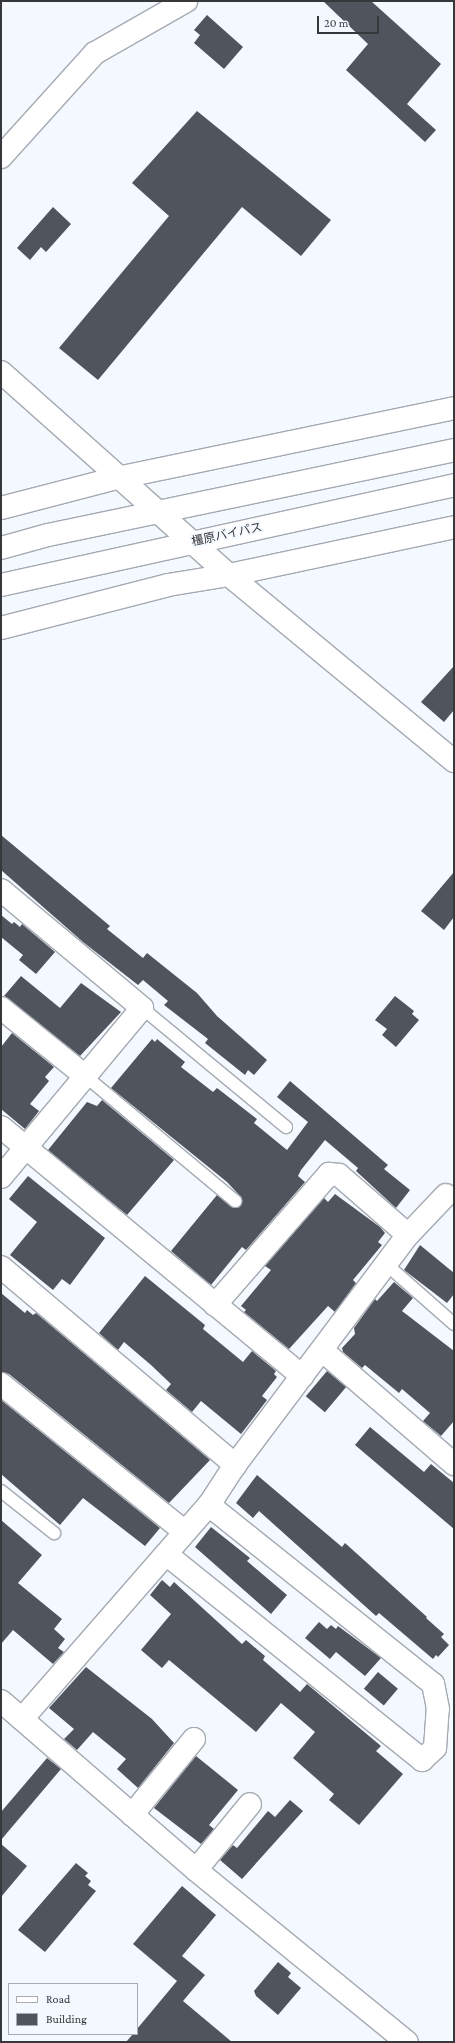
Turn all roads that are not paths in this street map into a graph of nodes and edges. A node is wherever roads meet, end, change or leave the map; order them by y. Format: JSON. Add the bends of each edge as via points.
{"nodes":[{"id":1,"x":186,"y":1,"type":"edge"},
{"id":2,"x":1,"y":157,"type":"edge"},
{"id":3,"x":1,"y":372,"type":"edge"},
{"id":4,"x":454,"y":408,"type":"edge"},
{"id":5,"x":454,"y":450,"type":"edge"},
{"id":6,"x":117,"y":478,"type":"junction"},
{"id":7,"x":454,"y":485,"type":"edge"},
{"id":8,"x":1,"y":508,"type":"edge"},
{"id":9,"x":158,"y":512,"type":"junction"},
{"id":10,"x":454,"y":527,"type":"edge"},
{"id":11,"x":191,"y":543,"type":"junction"},
{"id":12,"x":1,"y":548,"type":"edge"},
{"id":13,"x":230,"y":575,"type":"junction"},
{"id":14,"x":1,"y":586,"type":"edge"},
{"id":15,"x":1,"y":628,"type":"edge"},
{"id":16,"x":454,"y":761,"type":"edge"},
{"id":17,"x":1,"y":890,"type":"edge"},
{"id":18,"x":1,"y":1008,"type":"edge"},
{"id":19,"x":142,"y":1008,"type":"junction"},
{"id":20,"x":84,"y":1075,"type":"junction"},
{"id":21,"x":286,"y":1127,"type":"dead end"},
{"id":22,"x":1,"y":1128,"type":"edge"},
{"id":23,"x":26,"y":1146,"type":"junction"},
{"id":24,"x":1,"y":1177,"type":"edge"},
{"id":25,"x":451,"y":1194,"type":"edge"},
{"id":26,"x":235,"y":1201,"type":"dead end"},
{"id":27,"x":408,"y":1235,"type":"junction"},
{"id":28,"x":387,"y":1265,"type":"junction"},
{"id":29,"x":1,"y":1267,"type":"edge"},
{"id":30,"x":215,"y":1305,"type":"junction"},
{"id":31,"x":454,"y":1324,"type":"edge"},
{"id":32,"x":323,"y":1351,"type":"junction"},
{"id":33,"x":302,"y":1376,"type":"junction"},
{"id":34,"x":1,"y":1384,"type":"edge"},
{"id":35,"x":454,"y":1464,"type":"edge"},
{"id":36,"x":235,"y":1466,"type":"junction"},
{"id":37,"x":1,"y":1491,"type":"edge"},
{"id":38,"x":209,"y":1505,"type":"junction"},
{"id":39,"x":185,"y":1532,"type":"junction"},
{"id":40,"x":54,"y":1533,"type":"dead end"},
{"id":41,"x":166,"y":1554,"type":"junction"},
{"id":42,"x":1,"y":1701,"type":"edge"},
{"id":43,"x":22,"y":1719,"type":"junction"},
{"id":44,"x":194,"y":1739,"type":"dead end"},
{"id":45,"x":250,"y":1804,"type":"dead end"},
{"id":46,"x":132,"y":1815,"type":"junction"},
{"id":47,"x":196,"y":1870,"type":"junction"},
{"id":48,"x":407,"y":2042,"type":"edge"}],
"edges":[{"from":1,"to":2,"type":"main road","via":[[96,53]]},
{"from":3,"to":6,"type":"main road"},
{"from":4,"to":6,"type":"main road"},
{"from":5,"to":9,"type":"main road"},
{"from":6,"to":8,"type":"main road"},
{"from":6,"to":9,"type":"main road"},
{"from":7,"to":11,"type":"main road","name":"橿原バイパス"},
{"from":9,"to":11,"type":"main road"},
{"from":9,"to":12,"type":"main road"},
{"from":10,"to":13,"type":"main road"},
{"from":11,"to":13,"type":"main road"},
{"from":11,"to":14,"type":"main road","name":"橿原バイパス"},
{"from":13,"to":15,"type":"main road","via":[[168,585]]},
{"from":13,"to":16,"type":"main road"},
{"from":17,"to":19,"type":"main road"},
{"from":18,"to":20,"type":"main road"},
{"from":19,"to":20,"type":"main road"},
{"from":19,"to":21,"type":"lane"},
{"from":20,"to":23,"type":"main road"},
{"from":20,"to":26,"type":"lane"},
{"from":22,"to":23,"type":"main road"},
{"from":23,"to":24,"type":"main road"},
{"from":23,"to":30,"type":"main road"},
{"from":25,"to":27,"type":"main road"},
{"from":27,"to":28,"type":"main road"},
{"from":27,"to":30,"type":"main road","via":[[339,1175],[329,1174]]},
{"from":28,"to":31,"type":"lane"},
{"from":28,"to":32,"type":"main road"},
{"from":29,"to":36,"type":"main road"},
{"from":30,"to":33,"type":"main road"},
{"from":32,"to":33,"type":"main road"},
{"from":32,"to":35,"type":"main road"},
{"from":33,"to":36,"type":"main road"},
{"from":34,"to":39,"type":"main road"},
{"from":36,"to":38,"type":"main road"},
{"from":37,"to":40,"type":"lane"},
{"from":38,"to":39,"type":"main road"},
{"from":38,"to":41,"type":"main road","via":[[433,1684],[438,1709],[435,1748],[422,1760]]},
{"from":39,"to":41,"type":"main road"},
{"from":41,"to":43,"type":"main road"},
{"from":42,"to":43,"type":"main road"},
{"from":43,"to":46,"type":"main road"},
{"from":44,"to":46,"type":"main road"},
{"from":45,"to":47,"type":"main road"},
{"from":46,"to":47,"type":"main road"},
{"from":47,"to":48,"type":"main road"}]}
